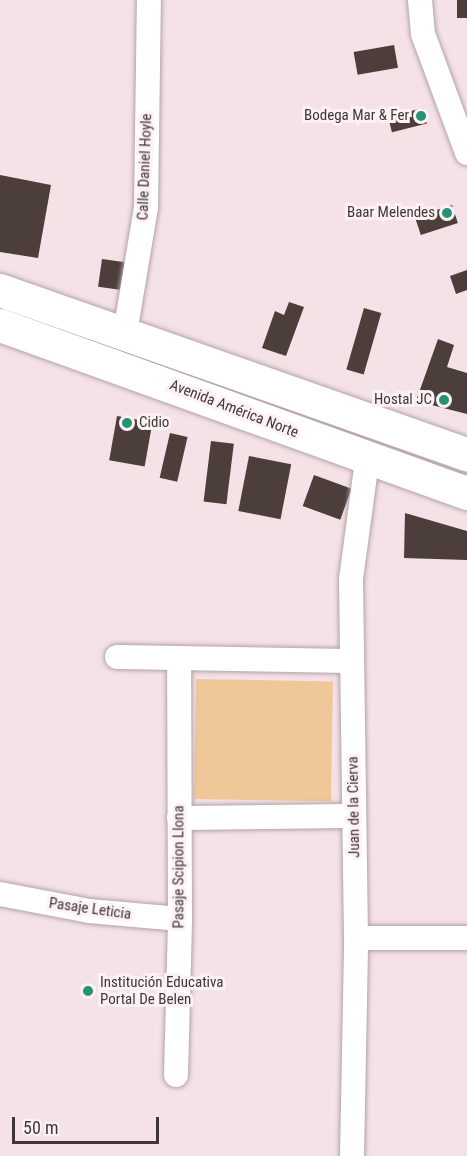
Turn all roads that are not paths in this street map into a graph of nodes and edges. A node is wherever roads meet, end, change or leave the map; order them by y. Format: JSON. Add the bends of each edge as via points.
{"nodes":[{"id":1,"x":149,"y":0,"type":"edge"},
{"id":2,"x":420,"y":0,"type":"edge"},
{"id":3,"x":467,"y":153,"type":"edge"},
{"id":4,"x":0,"y":290,"type":"edge"},
{"id":5,"x":0,"y":325,"type":"edge"},
{"id":6,"x":125,"y":333,"type":"junction"},
{"id":7,"x":202,"y":360,"type":"junction"},
{"id":8,"x":190,"y":392,"type":"junction"},
{"id":9,"x":467,"y":454,"type":"edge"},
{"id":10,"x":367,"y":460,"type":"junction"},
{"id":11,"x":467,"y":493,"type":"edge"},
{"id":12,"x":117,"y":657,"type":"dead end"},
{"id":13,"x":179,"y":658,"type":"junction"},
{"id":14,"x":351,"y":661,"type":"junction"},
{"id":15,"x":354,"y":816,"type":"junction"},
{"id":16,"x":179,"y":818,"type":"junction"},
{"id":17,"x":0,"y":894,"type":"edge"},
{"id":18,"x":180,"y":919,"type":"junction"},
{"id":19,"x":356,"y":938,"type":"junction"},
{"id":20,"x":467,"y":938,"type":"edge"},
{"id":21,"x":176,"y":1075,"type":"dead end"},
{"id":22,"x":352,"y":1156,"type":"edge"}],
"edges":[{"from":1,"to":6,"type":"street","name":"Calle Daniel Hoyle","via":[[146,208]]},
{"from":2,"to":3,"type":"street","via":[[423,34]]},
{"from":4,"to":6,"type":"main road"},
{"from":5,"to":8,"type":"main road","name":"Avenida América Norte"},
{"from":6,"to":7,"type":"main road"},
{"from":7,"to":8,"type":"main road"},
{"from":7,"to":9,"type":"main road"},
{"from":8,"to":10,"type":"main road","name":"Avenida América Norte"},
{"from":10,"to":11,"type":"main road","name":"Avenida América Norte"},
{"from":10,"to":14,"type":"street","name":"Juan de la Cierva","via":[[351,579]]},
{"from":12,"to":13,"type":"street"},
{"from":13,"to":14,"type":"street"},
{"from":13,"to":16,"type":"street","name":"Pasaje Scipion Llona"},
{"from":14,"to":15,"type":"street","name":"Juan de la Cierva"},
{"from":15,"to":16,"type":"street"},
{"from":15,"to":19,"type":"street","name":"Juan de la Cierva"},
{"from":16,"to":18,"type":"street","name":"Pasaje Scipion Llona"},
{"from":17,"to":18,"type":"street","name":"Pasaje Leticia","via":[[89,911]]},
{"from":18,"to":21,"type":"street","name":"Pasaje Scipion Llona"},
{"from":19,"to":20,"type":"street"},
{"from":19,"to":22,"type":"street","name":"Juan de la Cierva"}]}
